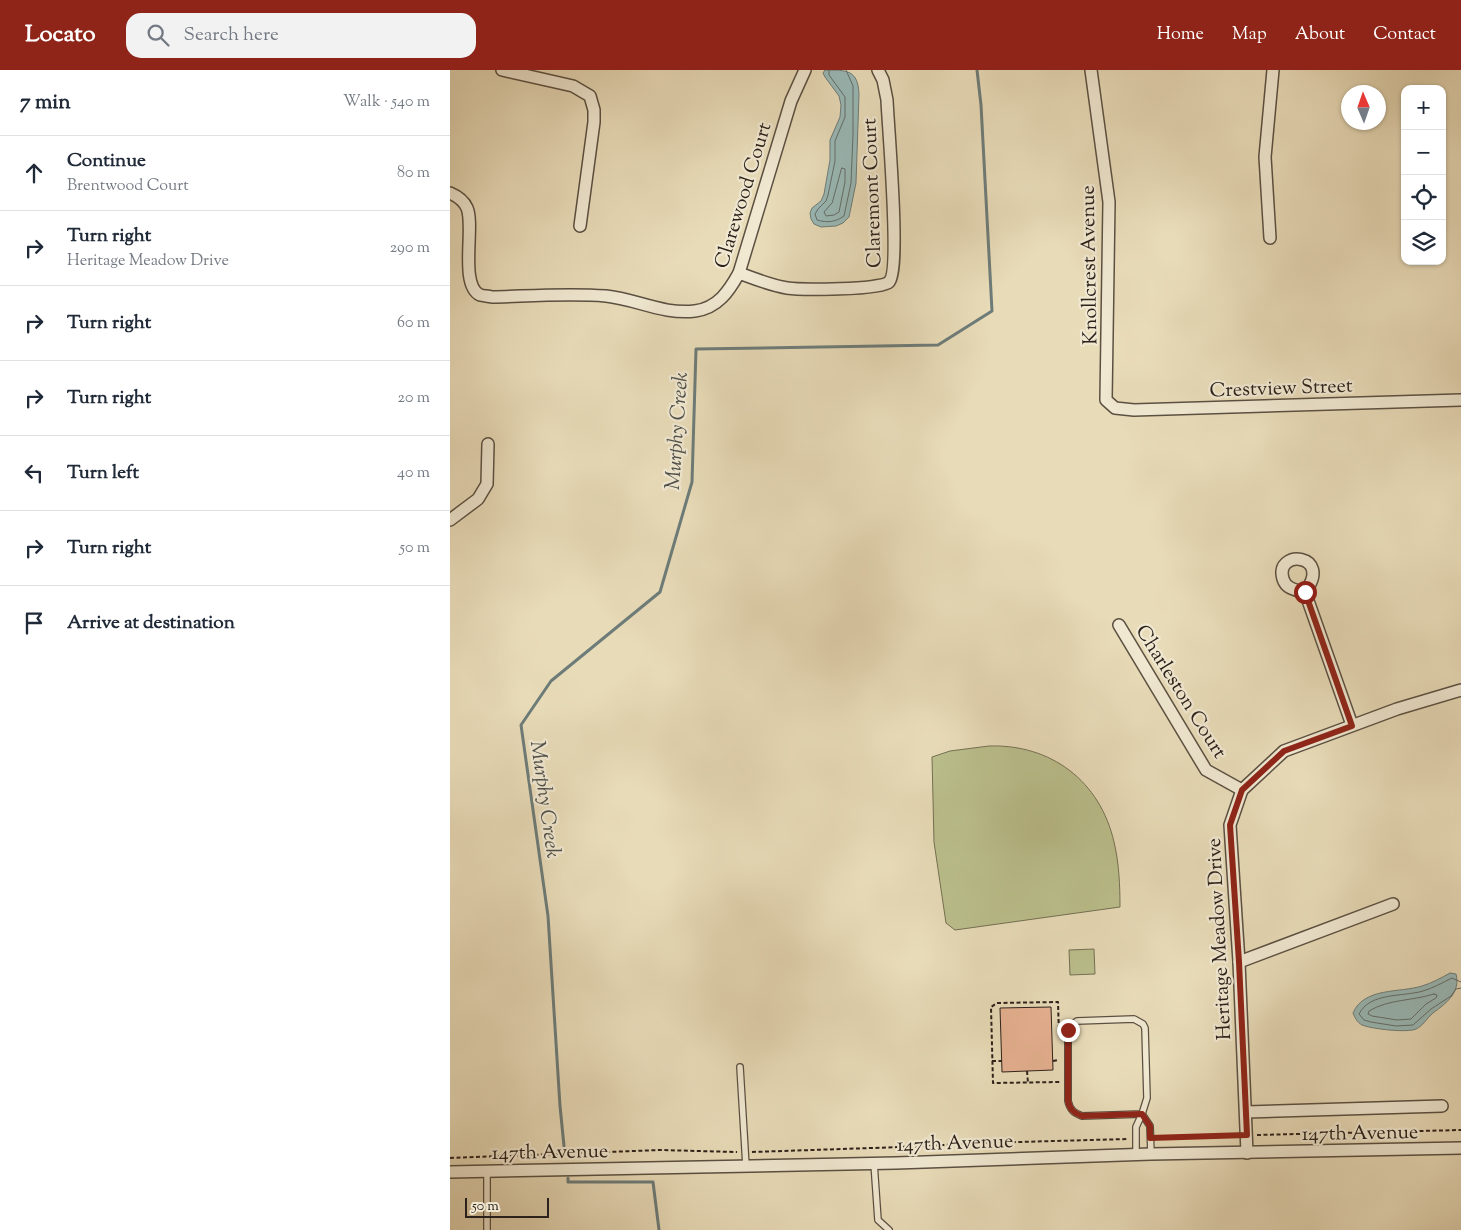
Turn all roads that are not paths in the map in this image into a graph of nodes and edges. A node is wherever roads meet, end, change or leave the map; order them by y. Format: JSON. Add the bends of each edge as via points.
{"nodes":[{"id":1,"x":502,"y":70,"type":"edge"},
{"id":2,"x":805,"y":70,"type":"edge"},
{"id":3,"x":878,"y":70,"type":"edge"},
{"id":4,"x":1091,"y":70,"type":"edge"},
{"id":5,"x":1273,"y":70,"type":"edge"},
{"id":6,"x":524,"y":72,"type":"edge"},
{"id":7,"x":450,"y":193,"type":"edge"},
{"id":8,"x":580,"y":226,"type":"dead end"},
{"id":9,"x":1270,"y":238,"type":"dead end"},
{"id":10,"x":739,"y":273,"type":"junction"},
{"id":11,"x":1106,"y":400,"type":"joint"},
{"id":12,"x":1461,"y":400,"type":"edge"},
{"id":13,"x":488,"y":444,"type":"dead end"},
{"id":14,"x":450,"y":520,"type":"edge"},
{"id":15,"x":1305,"y":592,"type":"dead end"},
{"id":16,"x":1119,"y":625,"type":"dead end"},
{"id":17,"x":1461,"y":690,"type":"edge"},
{"id":18,"x":1352,"y":726,"type":"junction"},
{"id":19,"x":1242,"y":790,"type":"junction"},
{"id":20,"x":1393,"y":904,"type":"dead end"},
{"id":21,"x":1239,"y":962,"type":"junction"},
{"id":22,"x":740,"y":1067,"type":"dead end"},
{"id":23,"x":1442,"y":1106,"type":"dead end"},
{"id":24,"x":1246,"y":1112,"type":"junction"},
{"id":25,"x":1142,"y":1114,"type":"junction"},
{"id":26,"x":1461,"y":1148,"type":"edge"},
{"id":27,"x":1248,"y":1153,"type":"junction"},
{"id":28,"x":1136,"y":1154,"type":"junction"},
{"id":29,"x":1150,"y":1154,"type":"junction"},
{"id":30,"x":874,"y":1163,"type":"junction"},
{"id":31,"x":746,"y":1166,"type":"junction"},
{"id":32,"x":488,"y":1171,"type":"junction"},
{"id":33,"x":450,"y":1172,"type":"edge"},
{"id":34,"x":488,"y":1230,"type":"edge"},
{"id":35,"x":889,"y":1230,"type":"edge"}],
"edges":[{"from":1,"to":6,"type":"street"},
{"from":2,"to":10,"type":"street","name":"Clarewood Court","via":[[791,101]]},
{"from":3,"to":10,"type":"street","name":"Claremont Court","via":[[887,100],[894,228],[892,277],[889,282],[866,288],[790,288]]},
{"from":4,"to":11,"type":"street","name":"Knollcrest Avenue","via":[[1109,202]]},
{"from":5,"to":9,"type":"street","via":[[1266,157]]},
{"from":6,"to":8,"type":"street","via":[[573,86],[590,96],[593,102],[594,122]]},
{"from":7,"to":10,"type":"street","name":"Clarewood Court","via":[[467,208],[470,273],[473,287],[479,294],[492,297],[605,296],[658,309],[696,311],[713,306],[726,294]]},
{"from":11,"to":12,"type":"street","name":"Crestview Street","via":[[1115,408],[1134,410]]},
{"from":13,"to":14,"type":"street","via":[[488,484],[478,499]]},
{"from":15,"to":18,"type":"street"},
{"from":16,"to":19,"type":"street","name":"Charleston Court","via":[[1206,770]]},
{"from":17,"to":18,"type":"street","name":"Heritage Meadow Drive"},
{"from":18,"to":19,"type":"street","name":"Heritage Meadow Drive","via":[[1284,751]]},
{"from":19,"to":21,"type":"street","name":"Heritage Meadow Drive","via":[[1230,825]]},
{"from":20,"to":21,"type":"street"},
{"from":21,"to":24,"type":"street","name":"Heritage Meadow Drive"},
{"from":22,"to":31,"type":"lane"},
{"from":23,"to":24,"type":"street"},
{"from":24,"to":27,"type":"street","name":"Heritage Meadow Drive"},
{"from":25,"to":25,"type":"lane","via":[[1147,1098],[1145,1028],[1138,1020],[1084,1020],[1071,1025],[1067,1037],[1069,1106],[1082,1116]]},
{"from":25,"to":28,"type":"lane","via":[[1136,1127]]},
{"from":25,"to":29,"type":"lane","via":[[1150,1126]]},
{"from":26,"to":27,"type":"street","name":"147th Avenue"},
{"from":27,"to":29,"type":"street","name":"147th Avenue"},
{"from":28,"to":29,"type":"street","name":"147th Avenue"},
{"from":28,"to":30,"type":"street","name":"147th Avenue"},
{"from":30,"to":31,"type":"street","name":"147th Avenue"},
{"from":30,"to":35,"type":"lane","via":[[878,1220]]},
{"from":31,"to":32,"type":"street","name":"147th Avenue"},
{"from":32,"to":33,"type":"street","name":"147th Avenue"},
{"from":32,"to":34,"type":"lane"}]}
